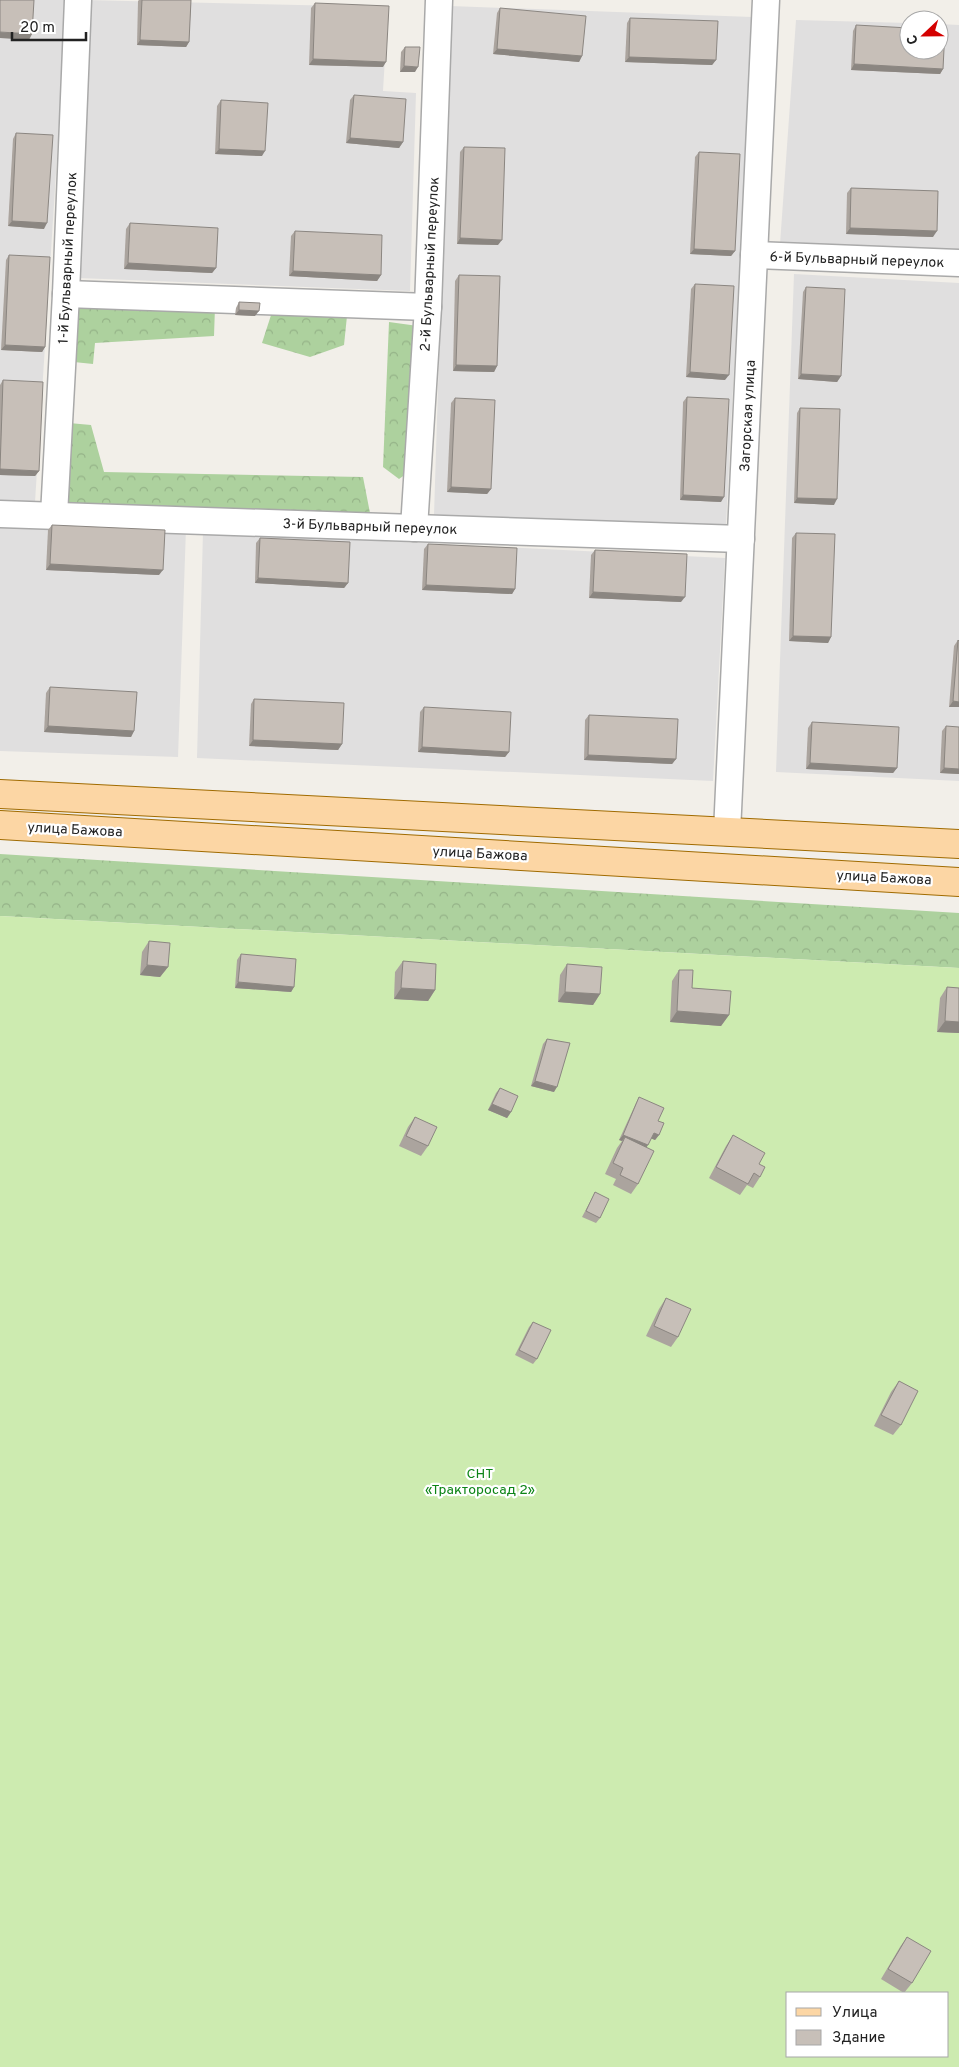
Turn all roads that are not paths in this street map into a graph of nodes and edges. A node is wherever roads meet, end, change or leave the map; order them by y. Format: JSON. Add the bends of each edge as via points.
{"nodes":[{"id":1,"x":78,"y":0,"type":"edge"},
{"id":2,"x":440,"y":0,"type":"edge"},
{"id":3,"x":766,"y":0,"type":"edge"},
{"id":4,"x":754,"y":255,"type":"junction"},
{"id":5,"x":959,"y":263,"type":"edge"},
{"id":6,"x":66,"y":294,"type":"junction"},
{"id":7,"x":428,"y":307,"type":"junction"},
{"id":8,"x":0,"y":514,"type":"edge"},
{"id":9,"x":54,"y":515,"type":"junction"},
{"id":10,"x":414,"y":528,"type":"junction"},
{"id":11,"x":741,"y":539,"type":"junction"},
{"id":12,"x":0,"y":794,"type":"edge"},
{"id":13,"x":0,"y":825,"type":"edge"},
{"id":14,"x":728,"y":832,"type":"junction"},
{"id":15,"x":959,"y":844,"type":"edge"},
{"id":16,"x":959,"y":882,"type":"edge"}],
"edges":[{"from":1,"to":6,"type":"street","name":"1-й Бульварный переулок"},
{"from":2,"to":7,"type":"street","name":"2-й Бульварный переулок"},
{"from":3,"to":4,"type":"street","name":"Загорская улица"},
{"from":4,"to":5,"type":"street","name":"6-й Бульварный переулок"},
{"from":4,"to":11,"type":"street","name":"Загорская улица"},
{"from":6,"to":7,"type":"street"},
{"from":6,"to":9,"type":"street","name":"1-й Бульварный переулок"},
{"from":7,"to":10,"type":"street","name":"2-й Бульварный переулок"},
{"from":8,"to":9,"type":"street","name":"3-й Бульварный переулок"},
{"from":9,"to":10,"type":"street","name":"3-й Бульварный переулок"},
{"from":10,"to":11,"type":"street","name":"3-й Бульварный переулок"},
{"from":11,"to":14,"type":"street","name":"Загорская улица"},
{"from":12,"to":14,"type":"main road"},
{"from":13,"to":16,"type":"main road","name":"улица Бажова"},
{"from":14,"to":15,"type":"main road"}]}
